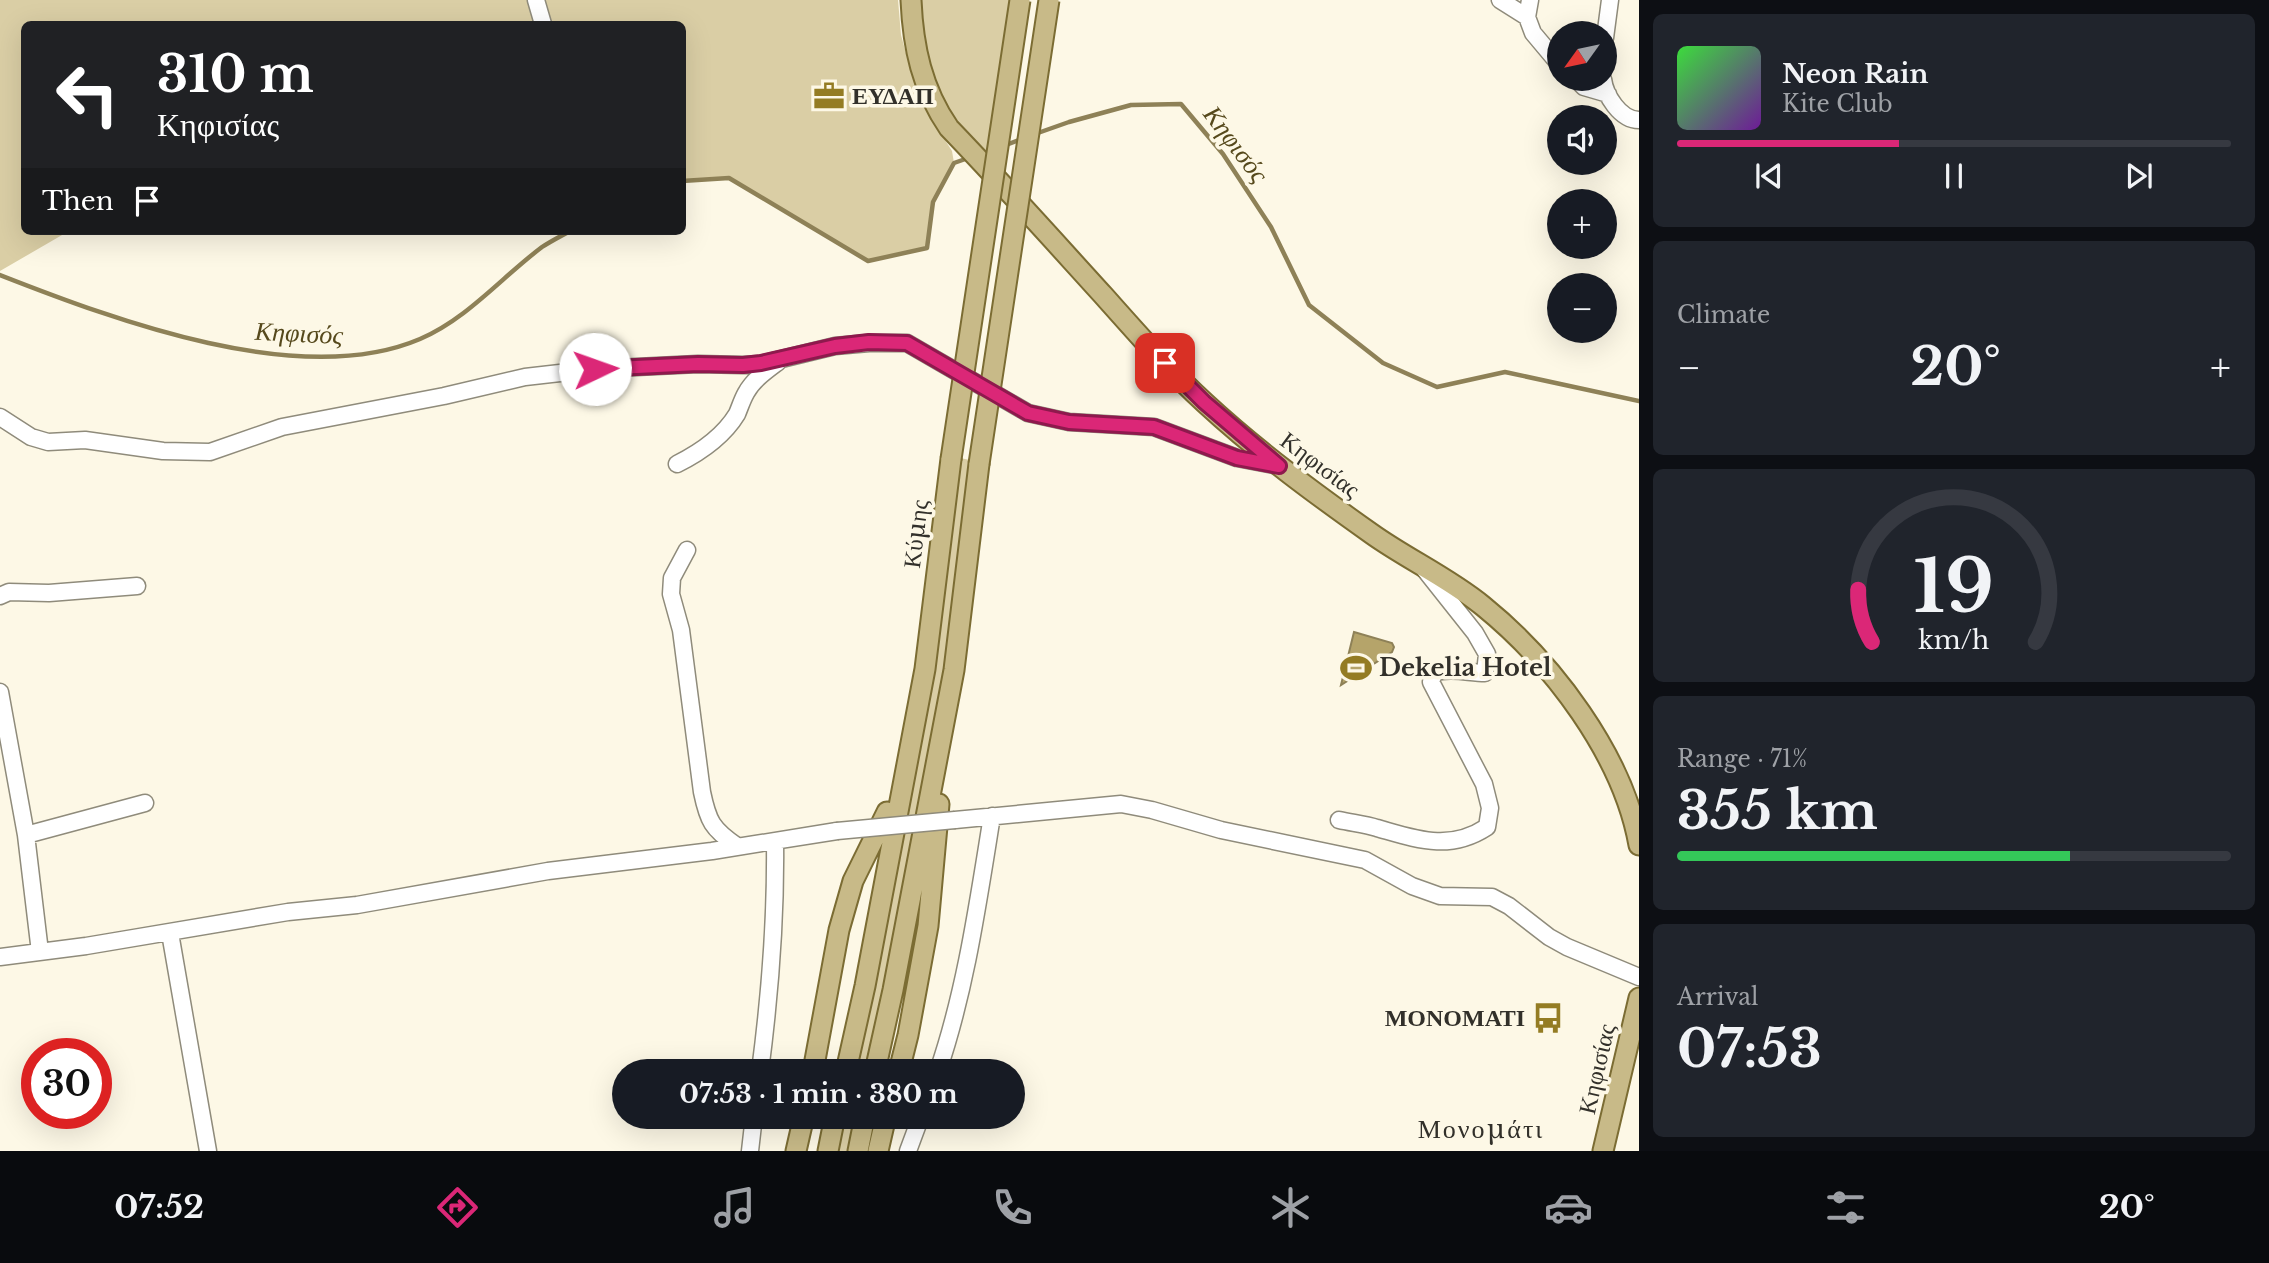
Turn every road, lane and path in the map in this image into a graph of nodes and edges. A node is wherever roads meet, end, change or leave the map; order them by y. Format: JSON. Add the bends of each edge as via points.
{"nodes":[{"id":1,"x":536,"y":0,"type":"edge"},
{"id":2,"x":911,"y":0,"type":"edge"},
{"id":3,"x":1020,"y":0,"type":"edge"},
{"id":4,"x":1049,"y":0,"type":"edge"},
{"id":5,"x":1500,"y":0,"type":"edge"},
{"id":6,"x":1530,"y":0,"type":"edge"},
{"id":7,"x":1610,"y":0,"type":"edge"},
{"id":8,"x":1527,"y":17,"type":"junction"},
{"id":9,"x":542,"y":21,"type":"edge"},
{"id":10,"x":1607,"y":21,"type":"edge"},
{"id":11,"x":1547,"y":50,"type":"edge"},
{"id":12,"x":1607,"y":91,"type":"edge"},
{"id":13,"x":1639,"y":120,"type":"edge"},
{"id":14,"x":783,"y":359,"type":"junction"},
{"id":15,"x":0,"y":417,"type":"edge"},
{"id":16,"x":677,"y":464,"type":"dead end"},
{"id":17,"x":1279,"y":466,"type":"junction"},
{"id":18,"x":687,"y":550,"type":"dead end"},
{"id":19,"x":1421,"y":566,"type":"junction"},
{"id":20,"x":137,"y":586,"type":"dead end"},
{"id":21,"x":0,"y":596,"type":"edge"},
{"id":22,"x":0,"y":692,"type":"edge"},
{"id":23,"x":906,"y":774,"type":"junction"},
{"id":24,"x":934,"y":775,"type":"junction"},
{"id":25,"x":145,"y":803,"type":"dead end"},
{"id":26,"x":992,"y":816,"type":"junction"},
{"id":27,"x":1339,"y":820,"type":"dead end"},
{"id":28,"x":26,"y":835,"type":"junction"},
{"id":29,"x":775,"y":841,"type":"junction"},
{"id":30,"x":1639,"y":845,"type":"edge"},
{"id":31,"x":737,"y":846,"type":"junction"},
{"id":32,"x":170,"y":933,"type":"junction"},
{"id":33,"x":40,"y":951,"type":"junction"},
{"id":34,"x":0,"y":957,"type":"edge"},
{"id":35,"x":1639,"y":977,"type":"edge"},
{"id":36,"x":1639,"y":998,"type":"edge"},
{"id":37,"x":761,"y":1059,"type":"edge"},
{"id":38,"x":815,"y":1059,"type":"edge"},
{"id":39,"x":849,"y":1059,"type":"edge"},
{"id":40,"x":878,"y":1059,"type":"edge"},
{"id":41,"x":901,"y":1059,"type":"edge"},
{"id":42,"x":941,"y":1059,"type":"edge"},
{"id":43,"x":753,"y":1129,"type":"edge"},
{"id":44,"x":801,"y":1129,"type":"edge"},
{"id":45,"x":832,"y":1129,"type":"edge"},
{"id":46,"x":862,"y":1129,"type":"edge"},
{"id":47,"x":884,"y":1129,"type":"edge"},
{"id":48,"x":916,"y":1129,"type":"edge"},
{"id":49,"x":208,"y":1151,"type":"edge"},
{"id":50,"x":750,"y":1151,"type":"edge"},
{"id":51,"x":796,"y":1151,"type":"edge"},
{"id":52,"x":828,"y":1151,"type":"edge"},
{"id":53,"x":858,"y":1151,"type":"edge"},
{"id":54,"x":878,"y":1151,"type":"edge"},
{"id":55,"x":908,"y":1151,"type":"edge"},
{"id":56,"x":1602,"y":1151,"type":"edge"}],
"edges":[{"from":1,"to":9,"type":"street"},
{"from":2,"to":17,"type":"main road","name":"Κηφισίας","via":[[921,72],[949,128],[1185,383]]},
{"from":3,"to":23,"type":"main road","name":"Κύμης","bridge":true},
{"from":4,"to":24,"type":"main road","bridge":true,"via":[[979,464],[954,670]]},
{"from":5,"to":8,"type":"street"},
{"from":6,"to":8,"type":"street"},
{"from":7,"to":10,"type":"street"},
{"from":8,"to":11,"type":"street"},
{"from":12,"to":13,"type":"street","via":[[1612,104]]},
{"from":14,"to":15,"type":"street","via":[[525,377],[282,427],[201,453],[85,440],[48,442],[30,437]]},
{"from":14,"to":16,"type":"street","via":[[762,373],[736,414],[704,450]]},
{"from":14,"to":17,"type":"street","via":[[835,346],[907,343],[1028,413],[1069,422],[1154,427],[1237,458]]},
{"from":17,"to":19,"type":"main road","name":"Κηφισίας"},
{"from":18,"to":31,"type":"street","via":[[672,578],[671,594],[681,630],[702,792],[713,826]]},
{"from":19,"to":27,"type":"street","via":[[1487,653],[1485,673],[1444,669],[1434,673],[1432,682],[1484,784],[1490,808],[1487,827],[1461,839],[1426,842]]},
{"from":19,"to":30,"type":"main road","name":"Κηφισίας","via":[[1481,604],[1555,679],[1579,711],[1623,790]]},
{"from":20,"to":21,"type":"street"},
{"from":22,"to":28,"type":"street"},
{"from":23,"to":38,"type":"main road","via":[[853,881],[839,930]]},
{"from":23,"to":39,"type":"main road","name":"Κύμης"},
{"from":24,"to":40,"type":"main road"},
{"from":24,"to":41,"type":"main road","via":[[940,811],[928,926]]},
{"from":25,"to":28,"type":"street"},
{"from":26,"to":29,"type":"street","bridge":true},
{"from":26,"to":35,"type":"street","via":[[1121,804],[1365,860],[1440,896],[1492,897],[1567,947]]},
{"from":26,"to":42,"type":"street","via":[[964,974]]},
{"from":28,"to":33,"type":"street"},
{"from":29,"to":31,"type":"street"},
{"from":29,"to":37,"type":"street","via":[[772,955]]},
{"from":31,"to":32,"type":"street","via":[[548,871]]},
{"from":32,"to":33,"type":"street"},
{"from":32,"to":49,"type":"street"},
{"from":33,"to":34,"type":"street"},
{"from":36,"to":56,"type":"main road","name":"Κηφισίας"},
{"from":43,"to":50,"type":"street"},
{"from":44,"to":51,"type":"main road"},
{"from":45,"to":52,"type":"main road"},
{"from":46,"to":53,"type":"main road"},
{"from":47,"to":54,"type":"main road"},
{"from":48,"to":55,"type":"street"}]}
